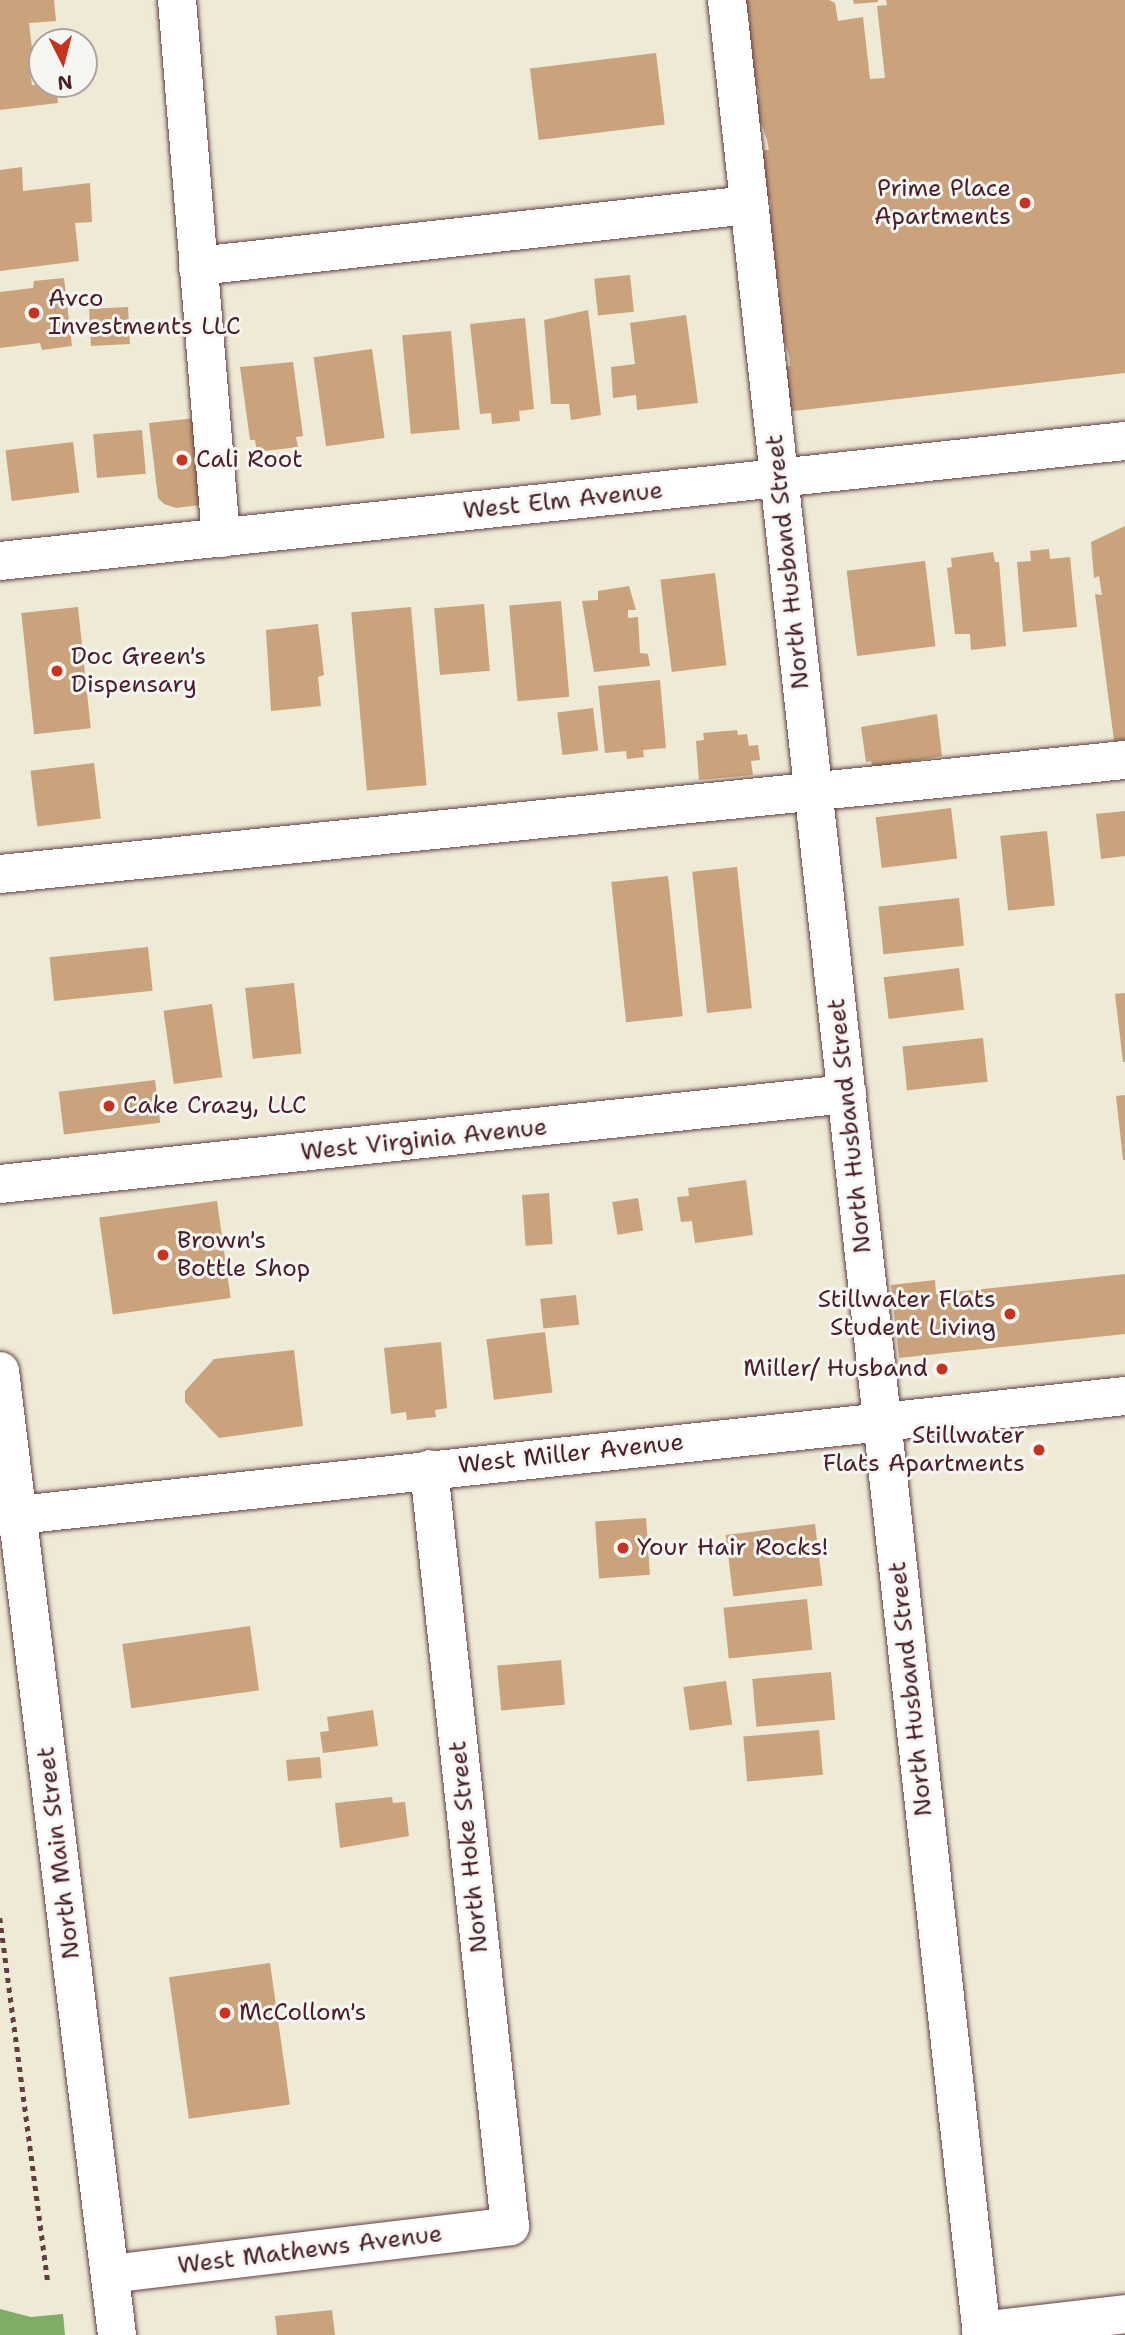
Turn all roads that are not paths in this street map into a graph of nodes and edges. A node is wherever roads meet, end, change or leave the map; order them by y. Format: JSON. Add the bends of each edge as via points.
{"nodes":[{"id":1,"x":177,"y":0,"type":"edge"},
{"id":2,"x":727,"y":0,"type":"edge"},
{"id":3,"x":749,"y":205,"type":"junction"},
{"id":4,"x":198,"y":266,"type":"junction"},
{"id":5,"x":1125,"y":441,"type":"edge"},
{"id":6,"x":779,"y":478,"type":"junction"},
{"id":7,"x":222,"y":538,"type":"junction"},
{"id":8,"x":0,"y":561,"type":"edge"},
{"id":9,"x":1125,"y":760,"type":"edge"},
{"id":10,"x":813,"y":790,"type":"junction"},
{"id":11,"x":0,"y":874,"type":"edge"},
{"id":12,"x":847,"y":1094,"type":"junction"},
{"id":13,"x":0,"y":1184,"type":"edge"},
{"id":14,"x":0,"y":1371,"type":"edge"},
{"id":15,"x":1125,"y":1396,"type":"edge"},
{"id":16,"x":882,"y":1422,"type":"junction"},
{"id":17,"x":429,"y":1469,"type":"junction"},
{"id":18,"x":9,"y":1516,"type":"edge"},
{"id":19,"x":510,"y":2226,"type":"joint"},
{"id":20,"x":110,"y":2274,"type":"junction"},
{"id":21,"x":1125,"y":2314,"type":"edge"},
{"id":22,"x":982,"y":2333,"type":"edge"},
{"id":23,"x":117,"y":2335,"type":"edge"}],
"edges":[{"from":1,"to":4,"type":"street"},
{"from":2,"to":3,"type":"street","name":"North Husband Street"},
{"from":3,"to":4,"type":"street"},
{"from":3,"to":6,"type":"street","name":"North Husband Street"},
{"from":4,"to":7,"type":"street"},
{"from":5,"to":6,"type":"street","name":"West Elm Avenue"},
{"from":6,"to":7,"type":"street","name":"West Elm Avenue"},
{"from":6,"to":10,"type":"street","name":"North Husband Street"},
{"from":7,"to":8,"type":"street","name":"West Elm Avenue"},
{"from":9,"to":10,"type":"street"},
{"from":10,"to":11,"type":"street"},
{"from":10,"to":12,"type":"street","name":"North Husband Street"},
{"from":12,"to":13,"type":"street","name":"West Virginia Avenue"},
{"from":12,"to":16,"type":"street","name":"North Husband Street"},
{"from":14,"to":18,"type":"street","name":"North Main Street"},
{"from":15,"to":16,"type":"street","name":"West Miller Avenue"},
{"from":16,"to":17,"type":"street","name":"West Miller Avenue"},
{"from":16,"to":22,"type":"street","name":"North Husband Street"},
{"from":17,"to":18,"type":"street","name":"West Miller Avenue"},
{"from":17,"to":19,"type":"street","name":"North Hoke Street"},
{"from":18,"to":20,"type":"street","name":"North Main Street"},
{"from":19,"to":20,"type":"street","name":"West Mathews Avenue"},
{"from":20,"to":23,"type":"street","name":"North Main Street"},
{"from":21,"to":22,"type":"street"}]}
